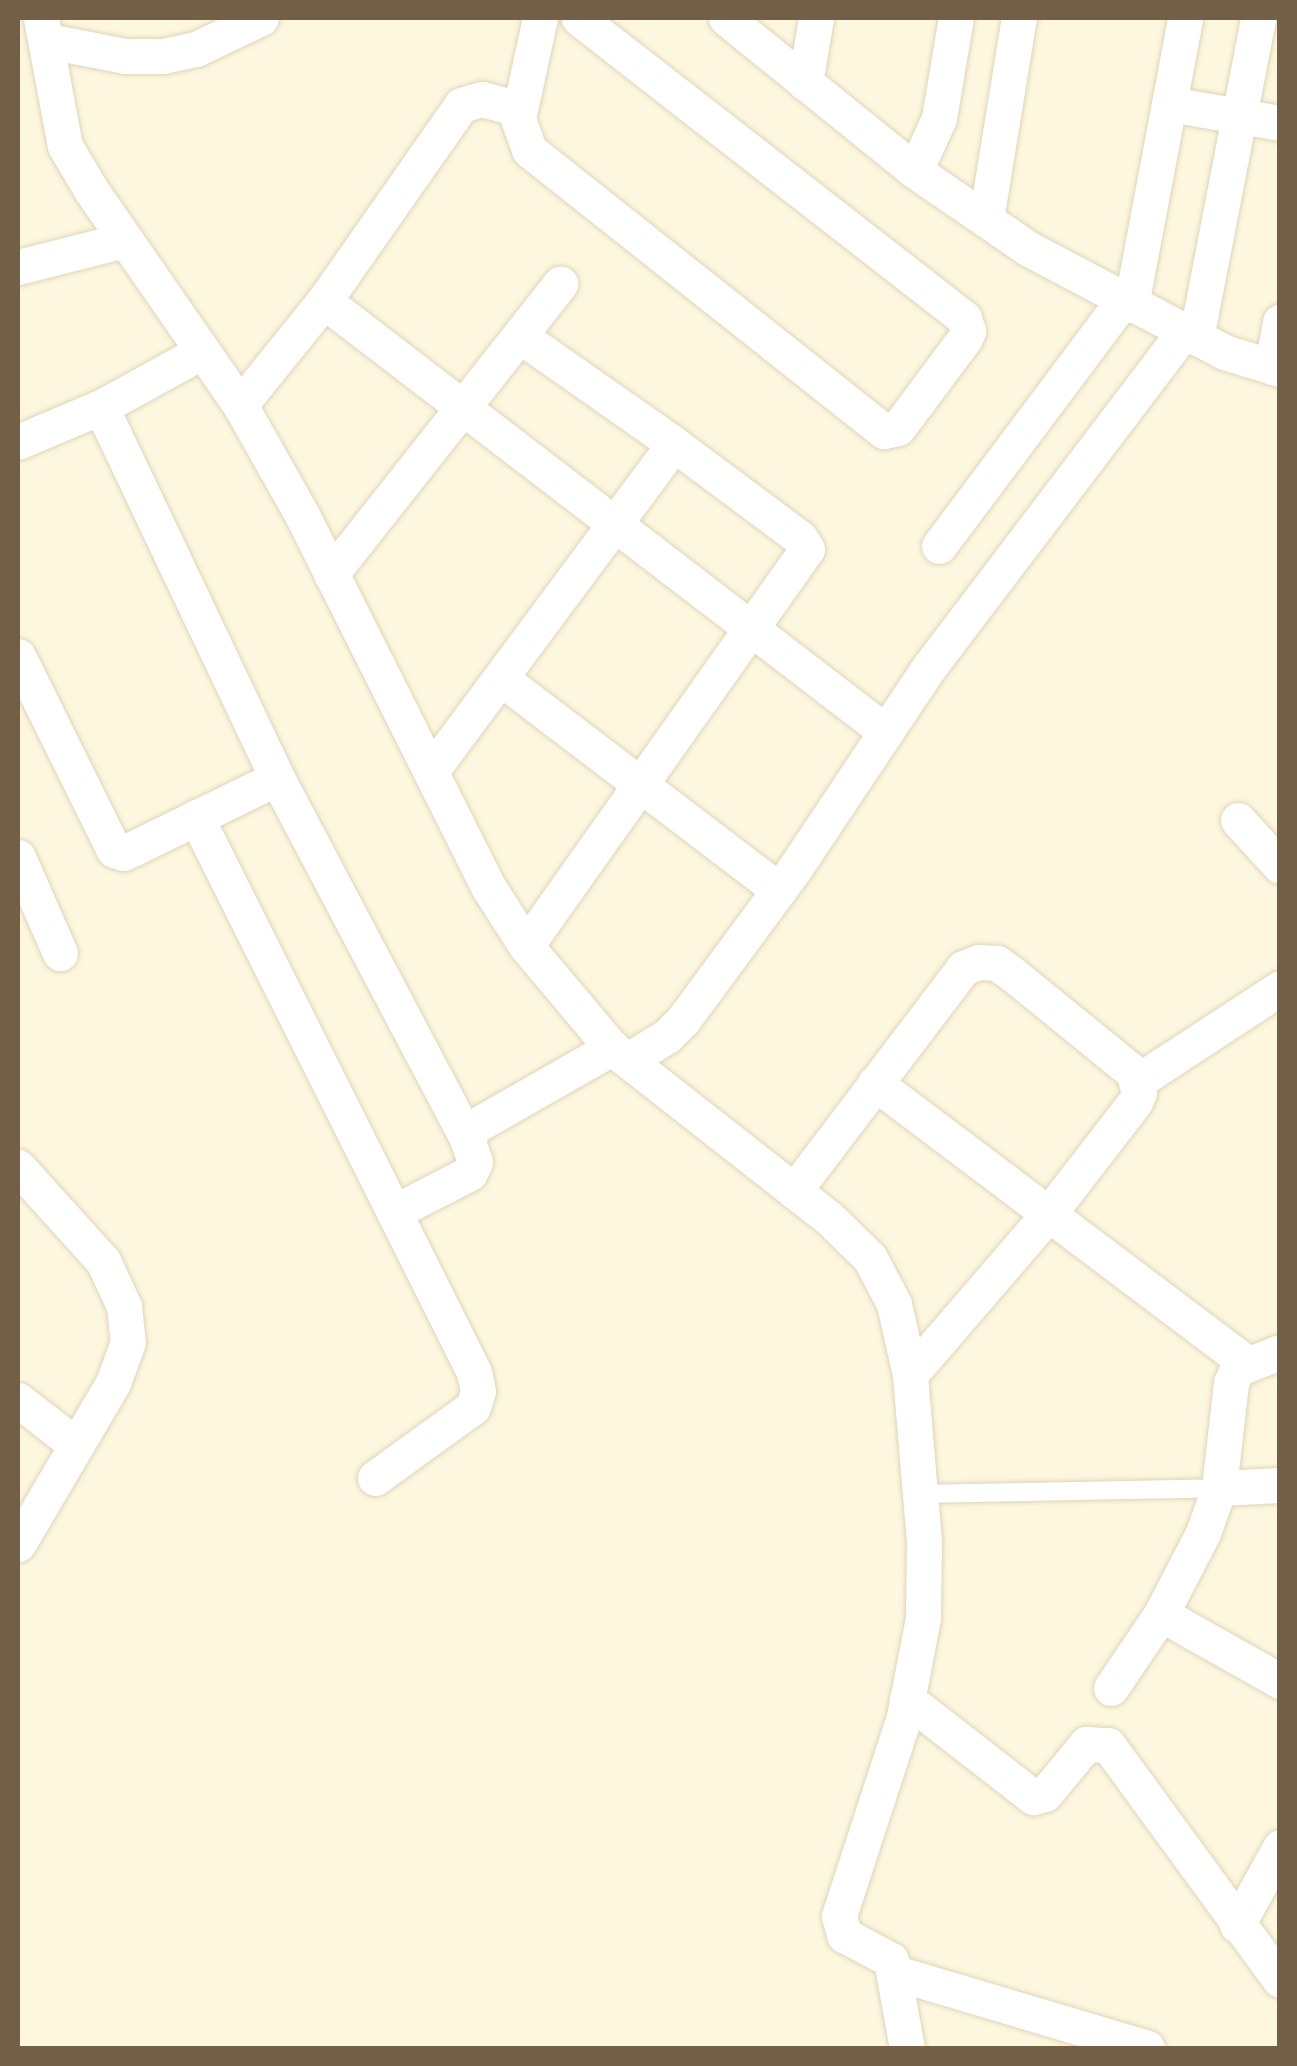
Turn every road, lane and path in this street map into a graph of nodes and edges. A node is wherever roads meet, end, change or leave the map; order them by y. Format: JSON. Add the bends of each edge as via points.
{"nodes":[{"id":1,"x":261,"y":18,"type":"edge"},
{"id":2,"x":540,"y":18,"type":"edge"},
{"id":3,"x":579,"y":18,"type":"edge"},
{"id":4,"x":816,"y":18,"type":"edge"},
{"id":5,"x":956,"y":18,"type":"edge"},
{"id":6,"x":1019,"y":18,"type":"edge"},
{"id":7,"x":1185,"y":18,"type":"edge"},
{"id":8,"x":1258,"y":18,"type":"edge"},
{"id":9,"x":737,"y":22,"type":"edge"},
{"id":10,"x":45,"y":29,"type":"edge"},
{"id":11,"x":805,"y":82,"type":"junction"},
{"id":12,"x":1169,"y":104,"type":"junction"},
{"id":13,"x":520,"y":110,"type":"junction"},
{"id":14,"x":1241,"y":117,"type":"junction"},
{"id":15,"x":1280,"y":123,"type":"edge"},
{"id":16,"x":915,"y":170,"type":"junction"},
{"id":17,"x":986,"y":219,"type":"junction"},
{"id":18,"x":125,"y":240,"type":"junction"},
{"id":19,"x":18,"y":268,"type":"edge"},
{"id":20,"x":560,"y":284,"type":"dead end"},
{"id":21,"x":324,"y":301,"type":"junction"},
{"id":22,"x":1127,"y":302,"type":"junction"},
{"id":23,"x":1280,"y":322,"type":"edge"},
{"id":24,"x":1190,"y":335,"type":"junction"},
{"id":25,"x":520,"y":336,"type":"junction"},
{"id":26,"x":203,"y":351,"type":"junction"},
{"id":27,"x":1276,"y":368,"type":"edge"},
{"id":28,"x":240,"y":405,"type":"junction"},
{"id":29,"x":101,"y":407,"type":"junction"},
{"id":30,"x":463,"y":410,"type":"junction"},
{"id":31,"x":674,"y":444,"type":"junction"},
{"id":32,"x":19,"y":450,"type":"edge"},
{"id":33,"x":614,"y":523,"type":"junction"},
{"id":34,"x":939,"y":546,"type":"dead end"},
{"id":35,"x":332,"y":574,"type":"junction"},
{"id":36,"x":751,"y":626,"type":"junction"},
{"id":37,"x":18,"y":656,"type":"edge"},
{"id":38,"x":503,"y":680,"type":"junction"},
{"id":39,"x":886,"y":732,"type":"junction"},
{"id":40,"x":431,"y":771,"type":"junction"},
{"id":41,"x":277,"y":778,"type":"junction"},
{"id":42,"x":642,"y":782,"type":"junction"},
{"id":43,"x":196,"y":817,"type":"junction"},
{"id":44,"x":1238,"y":820,"type":"dead end"},
{"id":45,"x":18,"y":858,"type":"edge"},
{"id":46,"x":1280,"y":866,"type":"edge"},
{"id":47,"x":779,"y":890,"type":"junction"},
{"id":48,"x":526,"y":946,"type":"junction"},
{"id":49,"x":60,"y":953,"type":"dead end"},
{"id":50,"x":1280,"y":988,"type":"edge"},
{"id":51,"x":620,"y":1054,"type":"junction"},
{"id":52,"x":1138,"y":1081,"type":"junction"},
{"id":53,"x":875,"y":1084,"type":"junction"},
{"id":54,"x":467,"y":1139,"type":"junction"},
{"id":55,"x":18,"y":1166,"type":"edge"},
{"id":56,"x":794,"y":1191,"type":"junction"},
{"id":57,"x":394,"y":1212,"type":"junction"},
{"id":58,"x":1050,"y":1212,"type":"junction"},
{"id":59,"x":1263,"y":1357,"type":"edge"},
{"id":60,"x":910,"y":1375,"type":"junction"},
{"id":61,"x":18,"y":1400,"type":"edge"},
{"id":62,"x":75,"y":1444,"type":"junction"},
{"id":63,"x":374,"y":1478,"type":"dead end"},
{"id":64,"x":1280,"y":1486,"type":"edge"},
{"id":65,"x":1219,"y":1488,"type":"junction"},
{"id":66,"x":920,"y":1494,"type":"junction"},
{"id":67,"x":18,"y":1544,"type":"edge"},
{"id":68,"x":1161,"y":1614,"type":"junction"},
{"id":69,"x":1280,"y":1682,"type":"edge"},
{"id":70,"x":1111,"y":1688,"type":"dead end"},
{"id":71,"x":907,"y":1699,"type":"junction"},
{"id":72,"x":1280,"y":1847,"type":"edge"},
{"id":73,"x":1237,"y":1925,"type":"junction"},
{"id":74,"x":896,"y":1973,"type":"junction"},
{"id":75,"x":1280,"y":1980,"type":"edge"},
{"id":76,"x":907,"y":2048,"type":"edge"},
{"id":77,"x":1147,"y":2048,"type":"edge"}],
"edges":[{"from":1,"to":10,"type":"street","via":[[196,49],[163,56],[125,56]]},
{"from":2,"to":13,"type":"street"},
{"from":3,"to":13,"type":"street","via":[[964,318],[965,338],[898,428],[884,430],[529,150]]},
{"from":4,"to":11,"type":"street"},
{"from":5,"to":16,"type":"street","via":[[938,118]]},
{"from":6,"to":17,"type":"street"},
{"from":7,"to":12,"type":"street"},
{"from":8,"to":14,"type":"street"},
{"from":9,"to":11,"type":"street"},
{"from":10,"to":18,"type":"street","via":[[66,146]]},
{"from":11,"to":16,"type":"street"},
{"from":12,"to":14,"type":"street"},
{"from":12,"to":22,"type":"street"},
{"from":13,"to":21,"type":"street","via":[[482,99],[461,105]]},
{"from":14,"to":15,"type":"street"},
{"from":14,"to":24,"type":"street"},
{"from":16,"to":17,"type":"street"},
{"from":17,"to":22,"type":"street"},
{"from":18,"to":19,"type":"street"},
{"from":18,"to":26,"type":"street"},
{"from":20,"to":25,"type":"street"},
{"from":21,"to":28,"type":"street"},
{"from":21,"to":30,"type":"street"},
{"from":22,"to":24,"type":"street"},
{"from":22,"to":34,"type":"street"},
{"from":23,"to":27,"type":"street"},
{"from":24,"to":27,"type":"street"},
{"from":24,"to":39,"type":"street","via":[[1028,534]]},
{"from":25,"to":30,"type":"street"},
{"from":25,"to":31,"type":"street"},
{"from":26,"to":28,"type":"street"},
{"from":26,"to":29,"type":"street"},
{"from":28,"to":35,"type":"street"},
{"from":29,"to":32,"type":"street"},
{"from":29,"to":41,"type":"street"},
{"from":30,"to":33,"type":"street"},
{"from":30,"to":35,"type":"street"},
{"from":31,"to":33,"type":"street"},
{"from":31,"to":36,"type":"street","via":[[807,549]]},
{"from":33,"to":36,"type":"street"},
{"from":33,"to":38,"type":"street"},
{"from":35,"to":40,"type":"street"},
{"from":36,"to":39,"type":"street"},
{"from":36,"to":42,"type":"street"},
{"from":37,"to":43,"type":"street","via":[[114,850],[123,853]]},
{"from":38,"to":40,"type":"street"},
{"from":38,"to":42,"type":"street"},
{"from":39,"to":47,"type":"street"},
{"from":40,"to":48,"type":"street"},
{"from":41,"to":43,"type":"street"},
{"from":41,"to":54,"type":"street"},
{"from":42,"to":47,"type":"street"},
{"from":42,"to":48,"type":"street"},
{"from":43,"to":57,"type":"street"},
{"from":44,"to":46,"type":"street"},
{"from":45,"to":49,"type":"street"},
{"from":47,"to":51,"type":"street","via":[[684,1020],[668,1036]]},
{"from":48,"to":51,"type":"street"},
{"from":50,"to":52,"type":"street"},
{"from":51,"to":54,"type":"street","via":[[475,1126]]},
{"from":51,"to":56,"type":"street"},
{"from":52,"to":53,"type":"street","via":[[1011,973],[979,962],[963,968]]},
{"from":52,"to":58,"type":"street","via":[[1135,1102]]},
{"from":53,"to":56,"type":"street"},
{"from":53,"to":58,"type":"street"},
{"from":54,"to":57,"type":"street","via":[[475,1162],[470,1173]]},
{"from":55,"to":62,"type":"street","via":[[103,1261],[124,1306],[128,1342]]},
{"from":56,"to":60,"type":"street","via":[[870,1258],[894,1304]]},
{"from":57,"to":63,"type":"street","via":[[478,1391],[460,1420]]},
{"from":58,"to":59,"type":"street"},
{"from":58,"to":60,"type":"street"},
{"from":59,"to":65,"type":"street","via":[[1231,1383]]},
{"from":60,"to":66,"type":"street"},
{"from":61,"to":62,"type":"street"},
{"from":62,"to":67,"type":"street"},
{"from":64,"to":65,"type":"street"},
{"from":65,"to":66,"type":"lane"},
{"from":65,"to":68,"type":"street"},
{"from":66,"to":71,"type":"street","via":[[923,1618]]},
{"from":68,"to":69,"type":"street"},
{"from":68,"to":70,"type":"street"},
{"from":71,"to":73,"type":"street","via":[[1033,1798],[1045,1794],[1086,1744],[1108,1745]]},
{"from":71,"to":74,"type":"street","via":[[839,1916],[844,1935],[882,1953]]},
{"from":72,"to":73,"type":"street"},
{"from":73,"to":75,"type":"street"},
{"from":74,"to":76,"type":"street"},
{"from":74,"to":77,"type":"street"}]}
